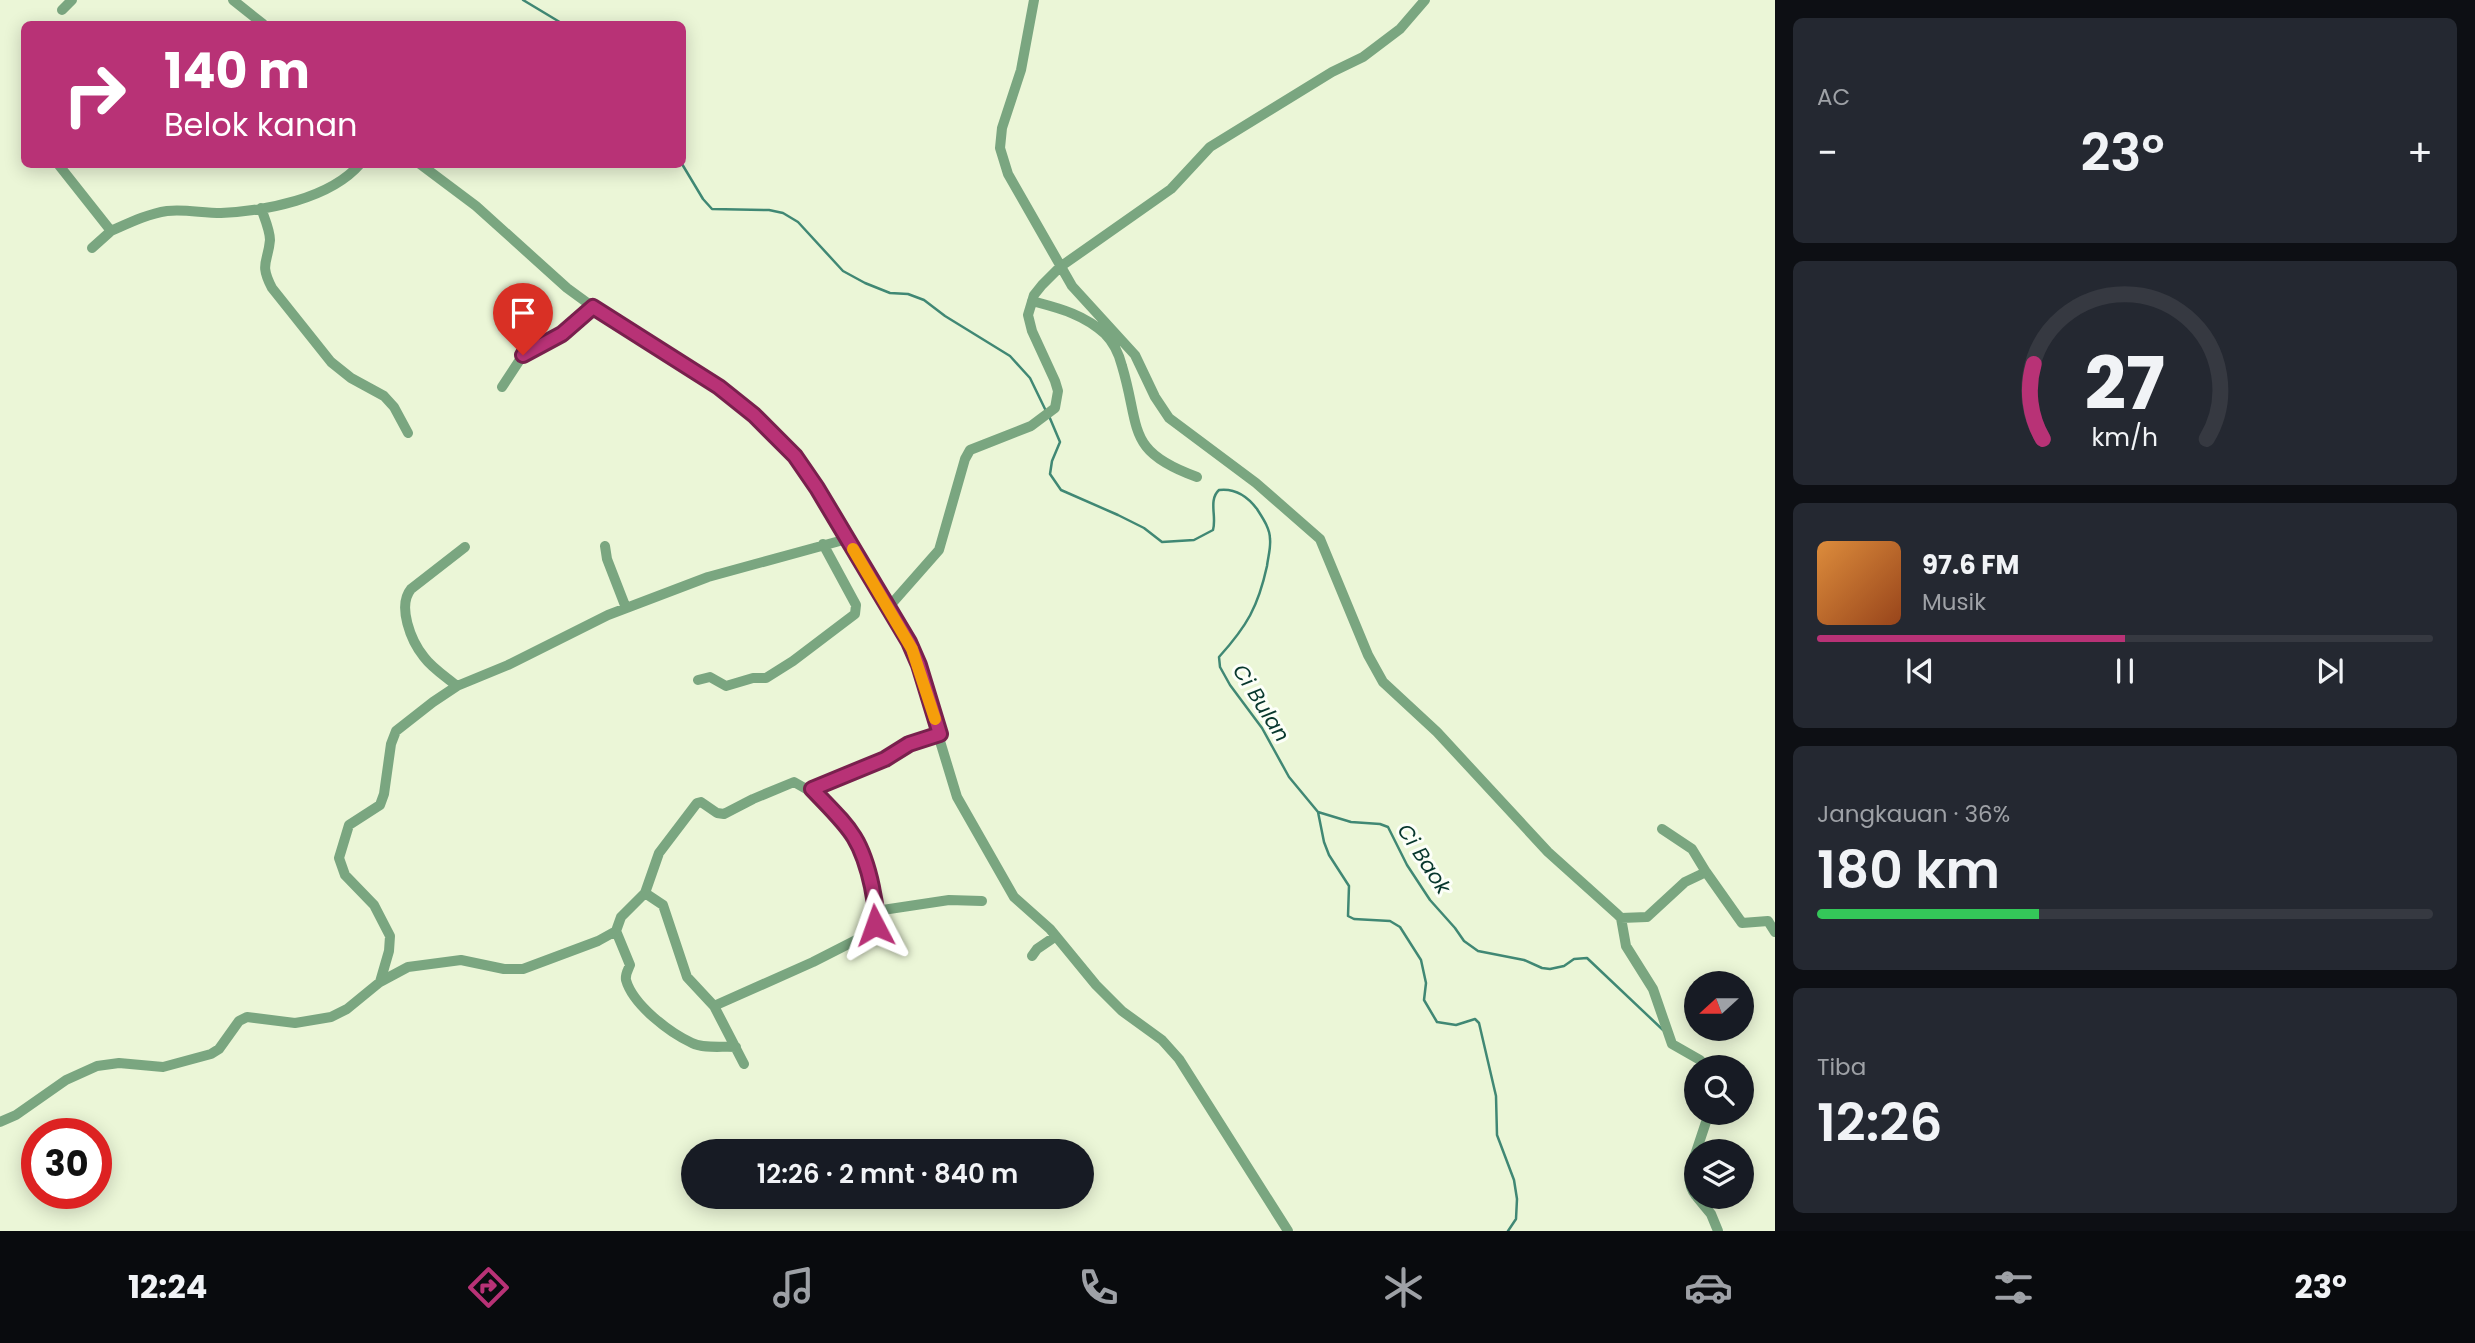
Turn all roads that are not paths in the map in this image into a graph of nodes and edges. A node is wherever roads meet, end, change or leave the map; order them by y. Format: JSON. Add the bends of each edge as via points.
{"nodes":[{"id":1,"x":72,"y":0,"type":"edge"},
{"id":2,"x":233,"y":0,"type":"edge"},
{"id":3,"x":1034,"y":0,"type":"edge"},
{"id":4,"x":1425,"y":0,"type":"edge"},
{"id":5,"x":62,"y":10,"type":"dead end"},
{"id":6,"x":259,"y":21,"type":"edge"},
{"id":7,"x":61,"y":168,"type":"edge"},
{"id":8,"x":356,"y":168,"type":"edge"},
{"id":9,"x":425,"y":168,"type":"edge"},
{"id":10,"x":261,"y":208,"type":"junction"},
{"id":11,"x":111,"y":231,"type":"junction"},
{"id":12,"x":92,"y":248,"type":"dead end"},
{"id":13,"x":1060,"y":267,"type":"junction"},
{"id":14,"x":1032,"y":301,"type":"junction"},
{"id":15,"x":593,"y":307,"type":"junction"},
{"id":16,"x":502,"y":387,"type":"dead end"},
{"id":17,"x":408,"y":433,"type":"dead end"},
{"id":18,"x":1197,"y":477,"type":"dead end"},
{"id":19,"x":847,"y":539,"type":"junction"},
{"id":20,"x":823,"y":544,"type":"junction"},
{"id":21,"x":605,"y":546,"type":"dead end"},
{"id":22,"x":465,"y":547,"type":"dead end"},
{"id":23,"x":626,"y":608,"type":"junction"},
{"id":24,"x":887,"y":609,"type":"junction"},
{"id":25,"x":698,"y":680,"type":"dead end"},
{"id":26,"x":457,"y":686,"type":"junction"},
{"id":27,"x":940,"y":734,"type":"junction"},
{"id":28,"x":812,"y":789,"type":"junction"},
{"id":29,"x":1662,"y":829,"type":"dead end"},
{"id":30,"x":1706,"y":872,"type":"junction"},
{"id":31,"x":645,"y":893,"type":"junction"},
{"id":32,"x":982,"y":901,"type":"dead end"},
{"id":33,"x":876,"y":911,"type":"junction"},
{"id":34,"x":1620,"y":918,"type":"junction"},
{"id":35,"x":616,"y":931,"type":"junction"},
{"id":36,"x":1775,"y":932,"type":"edge"},
{"id":37,"x":1056,"y":936,"type":"junction"},
{"id":38,"x":1032,"y":956,"type":"dead end"},
{"id":39,"x":380,"y":982,"type":"junction"},
{"id":40,"x":714,"y":1006,"type":"junction"},
{"id":41,"x":736,"y":1047,"type":"junction"},
{"id":42,"x":1691,"y":1055,"type":"edge"},
{"id":43,"x":744,"y":1064,"type":"dead end"},
{"id":44,"x":0,"y":1122,"type":"edge"},
{"id":45,"x":1707,"y":1209,"type":"edge"},
{"id":46,"x":1288,"y":1231,"type":"edge"},
{"id":47,"x":1718,"y":1231,"type":"edge"}],
"edges":[{"from":1,"to":5,"type":"street"},
{"from":2,"to":6,"type":"street"},
{"from":3,"to":13,"type":"street","via":[[1000,148],[1008,174]]},
{"from":4,"to":13,"type":"street","via":[[1400,29],[1363,57],[1218,141],[1171,189]]},
{"from":7,"to":11,"type":"street"},
{"from":8,"to":10,"type":"street","via":[[320,193]]},
{"from":9,"to":15,"type":"street"},
{"from":10,"to":11,"type":"street","via":[[164,212]]},
{"from":10,"to":17,"type":"street","via":[[270,236],[264,264],[272,288],[331,362],[384,396]]},
{"from":11,"to":12,"type":"street"},
{"from":13,"to":14,"type":"street"},
{"from":13,"to":34,"type":"street","via":[[1135,355],[1169,418],[1320,539],[1383,682],[1437,732],[1548,852]]},
{"from":14,"to":18,"type":"street","via":[[1080,317],[1104,333],[1120,357],[1142,443],[1160,461]]},
{"from":14,"to":24,"type":"street","via":[[1029,322],[1055,380],[1058,403],[1031,426],[970,450],[939,550]]},
{"from":15,"to":16,"type":"street","via":[[562,334],[523,355]]},
{"from":15,"to":19,"type":"street","via":[[754,415],[808,474]]},
{"from":19,"to":20,"type":"street"},
{"from":19,"to":24,"type":"street"},
{"from":20,"to":23,"type":"street","via":[[708,577]]},
{"from":20,"to":25,"type":"street","via":[[856,605],[855,614],[766,678],[726,686],[710,677]]},
{"from":21,"to":23,"type":"street"},
{"from":22,"to":26,"type":"street","via":[[405,598],[409,627],[423,656]]},
{"from":23,"to":26,"type":"street"},
{"from":24,"to":27,"type":"street","via":[[916,658]]},
{"from":26,"to":39,"type":"street","via":[[396,732],[380,805],[349,825],[343,838],[339,858],[345,875],[374,905],[390,936]]},
{"from":27,"to":28,"type":"street"},
{"from":27,"to":37,"type":"street","via":[[957,797],[1019,903]]},
{"from":28,"to":31,"type":"street","via":[[794,782],[724,814],[697,803],[659,853]]},
{"from":28,"to":33,"type":"street","via":[[858,840]]},
{"from":29,"to":30,"type":"street","via":[[1692,849]]},
{"from":30,"to":34,"type":"street","via":[[1690,878],[1647,917]]},
{"from":30,"to":36,"type":"street","via":[[1739,921],[1768,921]]},
{"from":31,"to":35,"type":"street","via":[[621,917]]},
{"from":31,"to":40,"type":"street","via":[[663,905],[687,977]]},
{"from":32,"to":33,"type":"street","via":[[949,900]]},
{"from":33,"to":40,"type":"street","via":[[875,925],[866,934]]},
{"from":34,"to":42,"type":"street","via":[[1626,946],[1653,989],[1672,1044]]},
{"from":35,"to":39,"type":"street","via":[[523,969],[452,960],[408,967]]},
{"from":35,"to":41,"type":"street","via":[[630,965],[628,983],[653,1019],[700,1046]]},
{"from":37,"to":38,"type":"street"},
{"from":37,"to":46,"type":"street","via":[[1122,1011],[1180,1059]]},
{"from":39,"to":44,"type":"street","via":[[331,1017],[295,1023],[247,1017],[219,1049],[189,1062],[155,1068],[108,1064],[85,1070]]},
{"from":40,"to":41,"type":"street"},
{"from":41,"to":43,"type":"street"},
{"from":45,"to":47,"type":"street"}]}
